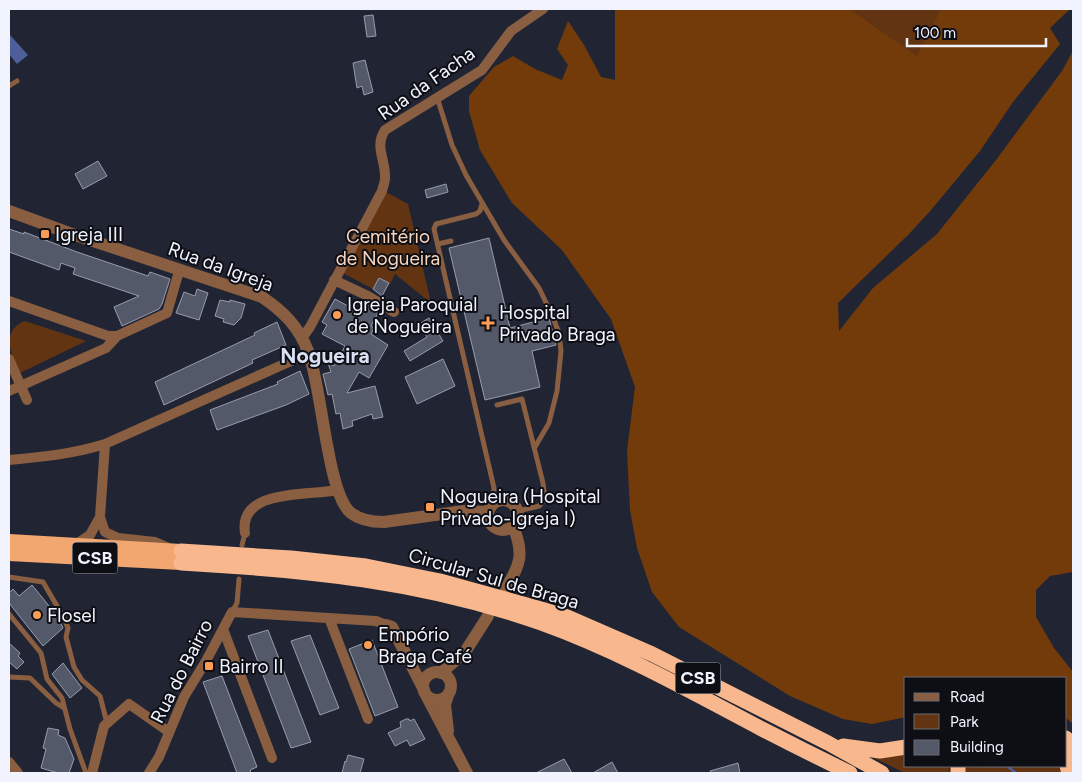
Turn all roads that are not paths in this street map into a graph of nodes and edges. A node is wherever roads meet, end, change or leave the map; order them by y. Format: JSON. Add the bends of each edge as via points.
{"nodes":[{"id":1,"x":543,"y":9,"type":"edge"},
{"id":2,"x":17,"y":81,"type":"dead end"},
{"id":3,"x":9,"y":86,"type":"edge"},
{"id":4,"x":437,"y":96,"type":"junction"},
{"id":5,"x":482,"y":204,"type":"junction"},
{"id":6,"x":9,"y":211,"type":"edge"},
{"id":7,"x":451,"y":241,"type":"dead end"},
{"id":8,"x":438,"y":244,"type":"junction"},
{"id":9,"x":180,"y":270,"type":"junction"},
{"id":10,"x":334,"y":280,"type":"junction"},
{"id":11,"x":9,"y":301,"type":"edge"},
{"id":12,"x":394,"y":312,"type":"dead end"},
{"id":13,"x":117,"y":336,"type":"junction"},
{"id":14,"x":302,"y":338,"type":"junction"},
{"id":15,"x":309,"y":353,"type":"junction"},
{"id":16,"x":9,"y":359,"type":"edge"},
{"id":17,"x":20,"y":386,"type":"junction"},
{"id":18,"x":9,"y":391,"type":"edge"},
{"id":19,"x":27,"y":400,"type":"dead end"},
{"id":20,"x":497,"y":405,"type":"dead end"},
{"id":21,"x":105,"y":444,"type":"junction"},
{"id":22,"x":535,"y":447,"type":"junction"},
{"id":23,"x":9,"y":460,"type":"edge"},
{"id":24,"x":337,"y":490,"type":"junction"},
{"id":25,"x":490,"y":508,"type":"junction"},
{"id":26,"x":518,"y":511,"type":"junction"},
{"id":27,"x":100,"y":517,"type":"junction"},
{"id":28,"x":513,"y":526,"type":"junction"},
{"id":29,"x":244,"y":533,"type":"joint"},
{"id":30,"x":9,"y":541,"type":"edge"},
{"id":31,"x":75,"y":545,"type":"junction"},
{"id":32,"x":242,"y":545,"type":"dead end"},
{"id":33,"x":9,"y":554,"type":"edge"},
{"id":34,"x":178,"y":555,"type":"junction"},
{"id":35,"x":9,"y":577,"type":"edge"},
{"id":36,"x":240,"y":579,"type":"dead end"},
{"id":37,"x":506,"y":588,"type":"dead end"},
{"id":38,"x":232,"y":612,"type":"junction"},
{"id":39,"x":9,"y":614,"type":"edge"},
{"id":40,"x":488,"y":616,"type":"dead end"},
{"id":41,"x":328,"y":618,"type":"junction"},
{"id":42,"x":386,"y":624,"type":"joint"},
{"id":43,"x":223,"y":629,"type":"junction"},
{"id":44,"x":465,"y":652,"type":"junction"},
{"id":45,"x":407,"y":657,"type":"junction"},
{"id":46,"x":438,"y":672,"type":"junction"},
{"id":47,"x":9,"y":676,"type":"edge"},
{"id":48,"x":450,"y":690,"type":"junction"},
{"id":49,"x":425,"y":693,"type":"junction"},
{"id":50,"x":64,"y":708,"type":"junction"},
{"id":51,"x":368,"y":719,"type":"dead end"},
{"id":52,"x":107,"y":723,"type":"junction"},
{"id":53,"x":169,"y":732,"type":"junction"},
{"id":54,"x":448,"y":736,"type":"junction"},
{"id":55,"x":1067,"y":741,"type":"edge"},
{"id":56,"x":828,"y":743,"type":"junction"},
{"id":57,"x":904,"y":747,"type":"edge"},
{"id":58,"x":1073,"y":756,"type":"edge"},
{"id":59,"x":272,"y":758,"type":"dead end"},
{"id":60,"x":9,"y":762,"type":"edge"},
{"id":61,"x":9,"y":771,"type":"edge"},
{"id":62,"x":18,"y":773,"type":"edge"},
{"id":63,"x":86,"y":773,"type":"edge"},
{"id":64,"x":92,"y":773,"type":"edge"},
{"id":65,"x":149,"y":773,"type":"edge"},
{"id":66,"x":467,"y":773,"type":"edge"},
{"id":67,"x":850,"y":773,"type":"edge"},
{"id":68,"x":882,"y":773,"type":"edge"}],
"edges":[{"from":1,"to":4,"type":"street","name":"Rua da Facha","via":[[511,31],[482,70]]},
{"from":2,"to":3,"type":"lane"},
{"from":4,"to":5,"type":"lane","via":[[456,155]]},
{"from":4,"to":10,"type":"street","name":"Rua da Facha","via":[[385,130],[380,138],[385,179],[382,191]]},
{"from":5,"to":8,"type":"lane","via":[[476,214],[436,224]]},
{"from":5,"to":22,"type":"lane","via":[[539,288],[559,333],[561,350],[557,391],[549,423]]},
{"from":6,"to":9,"type":"street","name":"Rua da Igreja"},
{"from":7,"to":8,"type":"lane"},
{"from":8,"to":25,"type":"lane","via":[[494,488]]},
{"from":9,"to":13,"type":"street","via":[[167,313]]},
{"from":9,"to":14,"type":"street","name":"Rua da Igreja","via":[[262,297],[291,321]]},
{"from":10,"to":12,"type":"street"},
{"from":10,"to":14,"type":"street","name":"Rua da Facha"},
{"from":11,"to":13,"type":"street","via":[[108,336]]},
{"from":13,"to":17,"type":"street","via":[[106,348]]},
{"from":14,"to":15,"type":"street","name":"Rua da Igreja"},
{"from":15,"to":21,"type":"street"},
{"from":15,"to":24,"type":"street","name":"Rua da Igreja"},
{"from":16,"to":17,"type":"street"},
{"from":17,"to":18,"type":"street"},
{"from":17,"to":19,"type":"street"},
{"from":20,"to":22,"type":"lane","via":[[522,399]]},
{"from":21,"to":23,"type":"street","via":[[63,455]]},
{"from":21,"to":27,"type":"street"},
{"from":22,"to":26,"type":"lane","via":[[545,499],[539,506]]},
{"from":24,"to":25,"type":"street","name":"Rua da Igreja","via":[[350,513],[372,522]]},
{"from":24,"to":29,"type":"street","via":[[271,498],[245,517]]},
{"from":25,"to":26,"type":"street","via":[[502,499],[512,502]]},
{"from":25,"to":28,"type":"street","via":[[489,522],[496,528],[505,530]]},
{"from":26,"to":28,"type":"street"},
{"from":27,"to":31,"type":"street","via":[[90,534]]},
{"from":27,"to":34,"type":"street","via":[[111,536],[155,542]]},
{"from":28,"to":37,"type":"street","via":[[520,541],[521,557]]},
{"from":29,"to":32,"type":"lane"},
{"from":30,"to":31,"type":"highway","number":"CSB"},
{"from":31,"to":34,"type":"highway","number":"CSB"},
{"from":33,"to":34,"type":"highway","number":"CSB"},
{"from":34,"to":56,"type":"highway","name":"Circular Sul de Braga","number":"CSB","via":[[291,558],[366,566],[440,581],[541,609],[652,654]]},
{"from":34,"to":67,"type":"highway","name":"Circular Sul de Braga","number":"CSB","via":[[428,590],[510,613],[572,635],[645,667]]},
{"from":35,"to":52,"type":"lane","via":[[43,582],[68,628],[66,637],[74,667],[82,680],[100,696]]},
{"from":36,"to":38,"type":"lane","via":[[237,603]]},
{"from":38,"to":41,"type":"street"},
{"from":38,"to":43,"type":"street","name":"Rua do Bairro"},
{"from":39,"to":50,"type":"lane","via":[[42,653],[47,678],[62,698]]},
{"from":40,"to":44,"type":"street"},
{"from":41,"to":42,"type":"street"},
{"from":41,"to":51,"type":"street"},
{"from":42,"to":45,"type":"street","via":[[392,627]]},
{"from":43,"to":53,"type":"street","name":"Rua do Bairro","via":[[184,697]]},
{"from":43,"to":59,"type":"street"},
{"from":44,"to":46,"type":"street"},
{"from":44,"to":48,"type":"street"},
{"from":45,"to":46,"type":"street"},
{"from":45,"to":49,"type":"street"},
{"from":46,"to":48,"type":"street","via":[[450,680]]},
{"from":46,"to":49,"type":"street","via":[[425,678]]},
{"from":47,"to":50,"type":"lane","via":[[30,678]]},
{"from":48,"to":49,"type":"street","via":[[440,700],[430,699]]},
{"from":48,"to":54,"type":"street","via":[[446,705]]},
{"from":49,"to":54,"type":"street"},
{"from":50,"to":63,"type":"lane"},
{"from":52,"to":53,"type":"street","via":[[128,704]]},
{"from":52,"to":64,"type":"street"},
{"from":53,"to":65,"type":"street","name":"Rua do Bairro"},
{"from":54,"to":66,"type":"street"},
{"from":55,"to":58,"type":"highway"},
{"from":56,"to":57,"type":"highway","via":[[862,750]]},
{"from":56,"to":68,"type":"highway","name":"Circular Sul de Braga","number":"CSB"},
{"from":60,"to":62,"type":"street"},
{"from":61,"to":62,"type":"street"}]}
